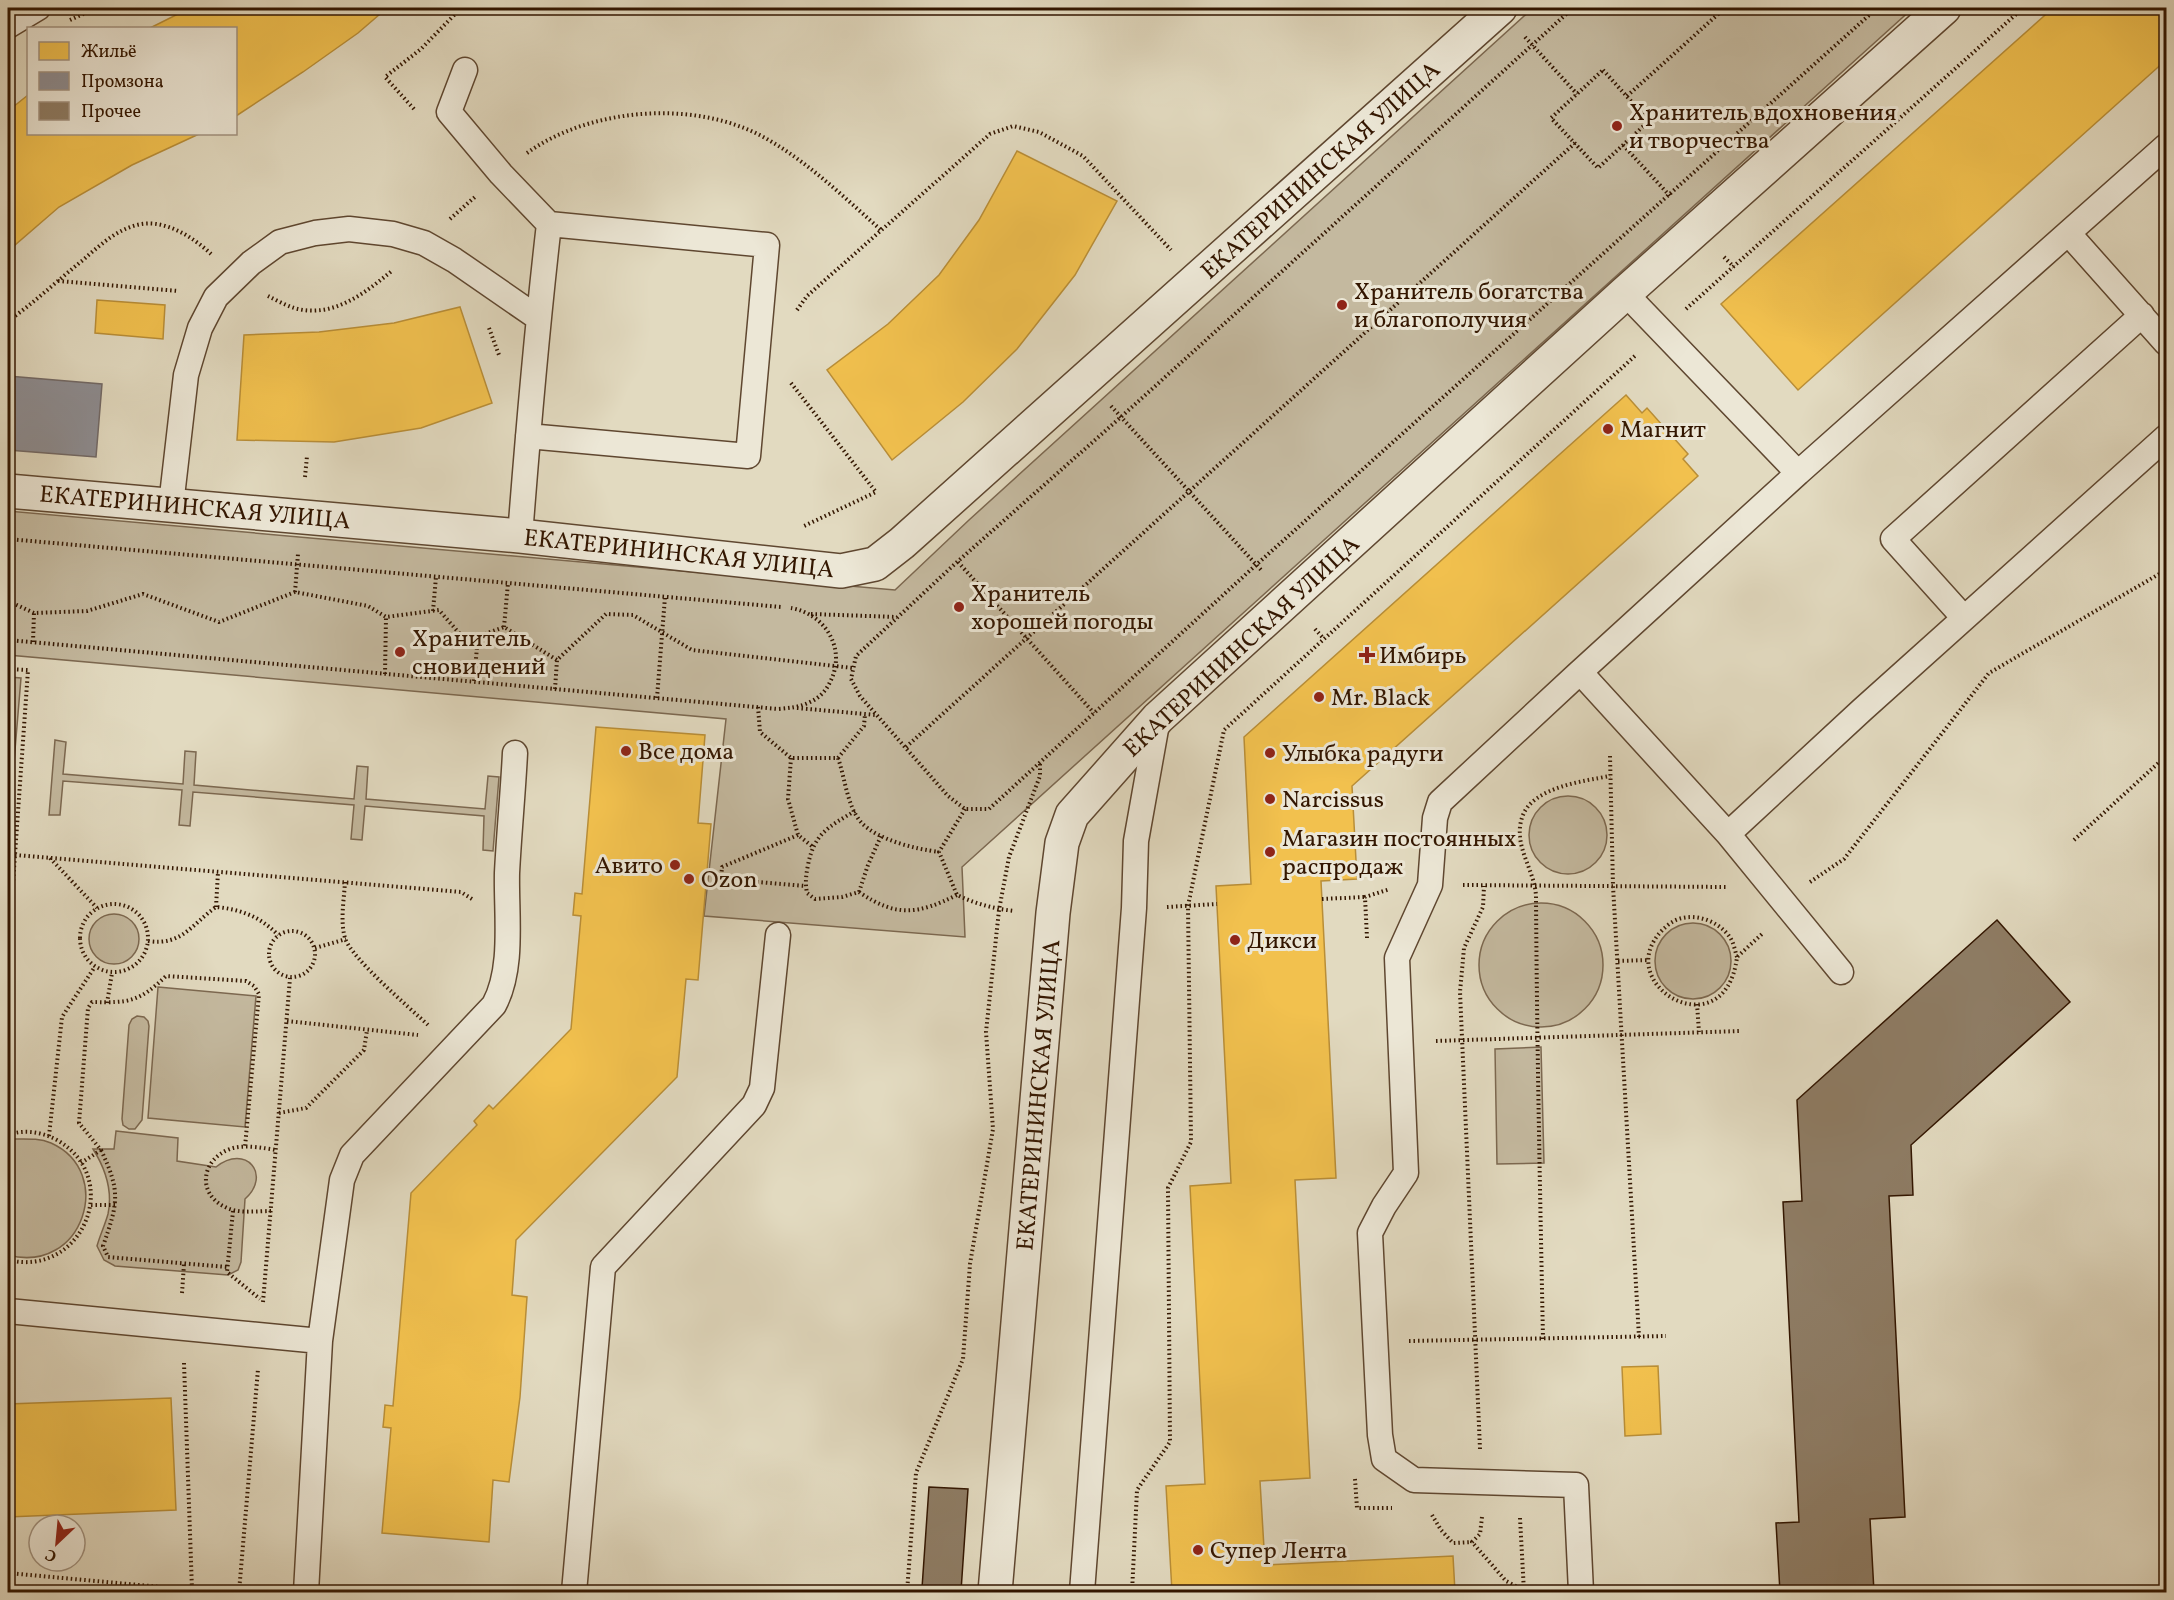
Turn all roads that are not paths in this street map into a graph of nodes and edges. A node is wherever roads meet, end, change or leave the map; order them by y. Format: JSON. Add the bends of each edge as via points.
{"nodes":[{"id":1,"x":38,"y":8,"type":"edge"},
{"id":2,"x":1944,"y":8,"type":"edge"},
{"id":3,"x":1510,"y":19,"type":"edge"},
{"id":4,"x":8,"y":26,"type":"edge"},
{"id":5,"x":465,"y":70,"type":"dead end"},
{"id":6,"x":2166,"y":147,"type":"edge"},
{"id":7,"x":549,"y":224,"type":"junction"},
{"id":8,"x":2069,"y":234,"type":"junction"},
{"id":9,"x":1624,"y":293,"type":"junction"},
{"id":10,"x":2142,"y":315,"type":"junction"},
{"id":11,"x":538,"y":318,"type":"junction"},
{"id":12,"x":2166,"y":343,"type":"edge"},
{"id":13,"x":528,"y":436,"type":"junction"},
{"id":14,"x":2166,"y":437,"type":"edge"},
{"id":15,"x":1798,"y":473,"type":"junction"},
{"id":16,"x":8,"y":491,"type":"edge"},
{"id":17,"x":171,"y":505,"type":"junction"},
{"id":18,"x":520,"y":536,"type":"junction"},
{"id":19,"x":1965,"y":618,"type":"junction"},
{"id":20,"x":1580,"y":672,"type":"junction"},
{"id":21,"x":1158,"y":718,"type":"junction"},
{"id":22,"x":515,"y":753,"type":"dead end"},
{"id":23,"x":1728,"y":834,"type":"junction"},
{"id":24,"x":778,"y":935,"type":"dead end"},
{"id":25,"x":1841,"y":972,"type":"dead end"},
{"id":26,"x":8,"y":1311,"type":"edge"},
{"id":27,"x":320,"y":1341,"type":"junction"},
{"id":28,"x":306,"y":1593,"type":"edge"},
{"id":29,"x":574,"y":1593,"type":"edge"},
{"id":30,"x":995,"y":1593,"type":"edge"},
{"id":31,"x":1082,"y":1593,"type":"edge"},
{"id":32,"x":1581,"y":1593,"type":"edge"}],
"edges":[{"from":1,"to":4,"type":"lane"},
{"from":2,"to":9,"type":"street","name":"ЕКАТЕРИНИНСКАЯ УЛИЦА"},
{"from":3,"to":18,"type":"street","name":"ЕКАТЕРИНИНСКАЯ УЛИЦА","via":[[875,564],[841,571]]},
{"from":5,"to":7,"type":"lane","via":[[449,112]]},
{"from":6,"to":8,"type":"lane"},
{"from":7,"to":11,"type":"lane"},
{"from":7,"to":13,"type":"lane","via":[[767,245],[748,456]]},
{"from":8,"to":10,"type":"lane"},
{"from":8,"to":15,"type":"lane"},
{"from":9,"to":15,"type":"lane"},
{"from":9,"to":21,"type":"street","name":"ЕКАТЕРИНИНСКАЯ УЛИЦА"},
{"from":10,"to":12,"type":"lane"},
{"from":10,"to":19,"type":"lane","via":[[1893,539]]},
{"from":11,"to":13,"type":"lane"},
{"from":11,"to":17,"type":"lane","via":[[424,243],[393,234],[349,229],[280,242],[216,297],[200,328],[186,375]]},
{"from":13,"to":18,"type":"lane"},
{"from":14,"to":19,"type":"lane"},
{"from":15,"to":20,"type":"lane"},
{"from":16,"to":17,"type":"street","name":"ЕКАТЕРИНИНСКАЯ УЛИЦА"},
{"from":17,"to":18,"type":"street","name":"ЕКАТЕРИНИНСКАЯ УЛИЦА"},
{"from":19,"to":23,"type":"lane"},
{"from":20,"to":23,"type":"lane"},
{"from":20,"to":32,"type":"lane","via":[[1440,802],[1435,818],[1430,885],[1397,958],[1406,1173],[1370,1233],[1384,1459],[1414,1480],[1576,1485]]},
{"from":21,"to":30,"type":"street","name":"ЕКАТЕРИНИНСКАЯ УЛИЦА","via":[[1072,815],[1062,843]]},
{"from":21,"to":31,"type":"lane","via":[[1136,841]]},
{"from":22,"to":27,"type":"lane","via":[[502,990],[494,1005],[352,1155],[342,1180]]},
{"from":23,"to":25,"type":"lane"},
{"from":24,"to":29,"type":"lane","via":[[765,1071],[758,1097],[603,1267]]},
{"from":26,"to":27,"type":"lane"},
{"from":27,"to":28,"type":"lane"}]}
